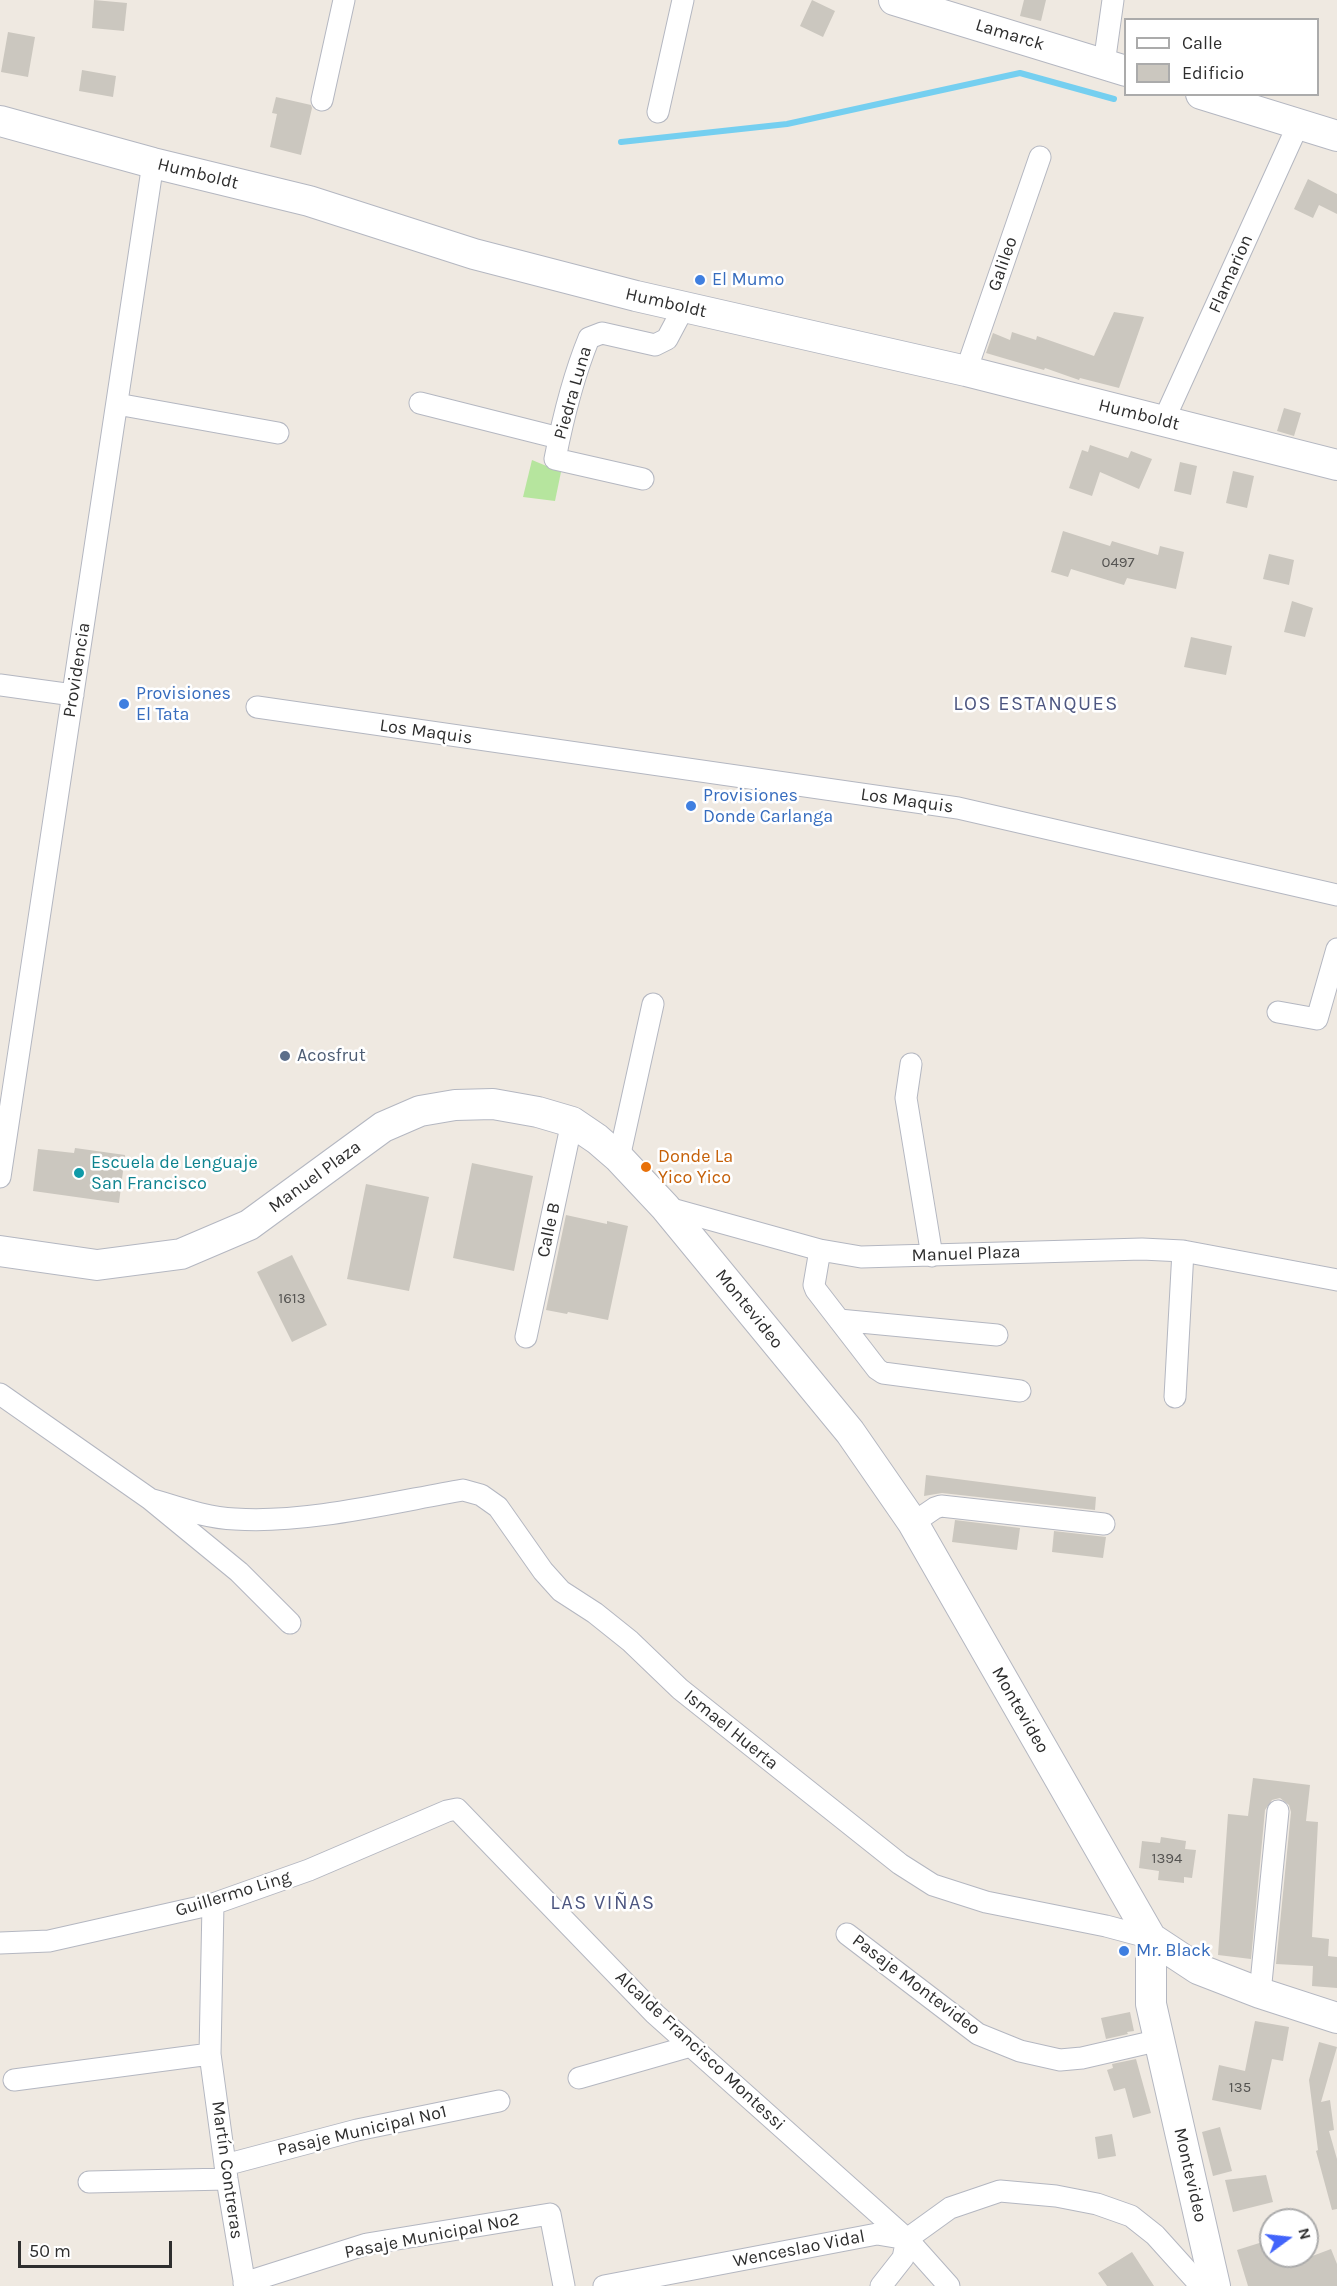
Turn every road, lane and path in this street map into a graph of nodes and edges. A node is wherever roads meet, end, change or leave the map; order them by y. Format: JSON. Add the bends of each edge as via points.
{"nodes":[{"id":1,"x":344,"y":0,"type":"edge"},
{"id":2,"x":683,"y":0,"type":"edge"},
{"id":3,"x":1113,"y":0,"type":"edge"},
{"id":4,"x":911,"y":2,"type":"edge"},
{"id":5,"x":1115,"y":68,"type":"edge"},
{"id":6,"x":1207,"y":96,"type":"edge"},
{"id":7,"x":322,"y":100,"type":"dead end"},
{"id":8,"x":658,"y":112,"type":"dead end"},
{"id":9,"x":0,"y":121,"type":"edge"},
{"id":10,"x":1298,"y":125,"type":"junction"},
{"id":11,"x":1337,"y":136,"type":"edge"},
{"id":12,"x":1040,"y":157,"type":"dead end"},
{"id":13,"x":153,"y":163,"type":"junction"},
{"id":14,"x":684,"y":307,"type":"junction"},
{"id":15,"x":966,"y":371,"type":"junction"},
{"id":16,"x":420,"y":403,"type":"dead end"},
{"id":17,"x":117,"y":404,"type":"junction"},
{"id":18,"x":1163,"y":422,"type":"junction"},
{"id":19,"x":278,"y":433,"type":"dead end"},
{"id":20,"x":559,"y":438,"type":"junction"},
{"id":21,"x":1337,"y":465,"type":"edge"},
{"id":22,"x":643,"y":479,"type":"dead end"},
{"id":23,"x":0,"y":685,"type":"edge"},
{"id":24,"x":73,"y":695,"type":"junction"},
{"id":25,"x":257,"y":707,"type":"dead end"},
{"id":26,"x":1337,"y":895,"type":"edge"},
{"id":27,"x":1337,"y":949,"type":"edge"},
{"id":28,"x":653,"y":1004,"type":"dead end"},
{"id":29,"x":1278,"y":1012,"type":"dead end"},
{"id":30,"x":911,"y":1064,"type":"dead end"},
{"id":31,"x":572,"y":1122,"type":"junction"},
{"id":32,"x":619,"y":1158,"type":"junction"},
{"id":33,"x":0,"y":1177,"type":"edge"},
{"id":34,"x":665,"y":1207,"type":"junction"},
{"id":35,"x":820,"y":1250,"type":"junction"},
{"id":36,"x":0,"y":1251,"type":"edge"},
{"id":37,"x":1183,"y":1251,"type":"junction"},
{"id":38,"x":932,"y":1256,"type":"junction"},
{"id":39,"x":1337,"y":1280,"type":"edge"},
{"id":40,"x":839,"y":1320,"type":"junction"},
{"id":41,"x":997,"y":1335,"type":"dead end"},
{"id":42,"x":526,"y":1337,"type":"dead end"},
{"id":43,"x":1020,"y":1391,"type":"dead end"},
{"id":44,"x":0,"y":1394,"type":"edge"},
{"id":45,"x":1175,"y":1397,"type":"dead end"},
{"id":46,"x":150,"y":1499,"type":"junction"},
{"id":47,"x":913,"y":1523,"type":"junction"},
{"id":48,"x":1104,"y":1524,"type":"dead end"},
{"id":49,"x":290,"y":1623,"type":"dead end"},
{"id":50,"x":457,"y":1809,"type":"joint"},
{"id":51,"x":1278,"y":1810,"type":"dead end"},
{"id":52,"x":213,"y":1904,"type":"junction"},
{"id":53,"x":847,"y":1934,"type":"dead end"},
{"id":54,"x":1152,"y":1938,"type":"junction"},
{"id":55,"x":0,"y":1942,"type":"edge"},
{"id":56,"x":1260,"y":1993,"type":"junction"},
{"id":57,"x":1337,"y":2018,"type":"edge"},
{"id":58,"x":1160,"y":2040,"type":"junction"},
{"id":59,"x":691,"y":2046,"type":"junction"},
{"id":60,"x":210,"y":2054,"type":"junction"},
{"id":61,"x":579,"y":2078,"type":"dead end"},
{"id":62,"x":15,"y":2080,"type":"dead end"},
{"id":63,"x":499,"y":2100,"type":"dead end"},
{"id":64,"x":226,"y":2172,"type":"junction"},
{"id":65,"x":89,"y":2182,"type":"dead end"},
{"id":66,"x":907,"y":2240,"type":"junction"},
{"id":67,"x":244,"y":2285,"type":"edge"},
{"id":68,"x":564,"y":2286,"type":"edge"},
{"id":69,"x":604,"y":2286,"type":"edge"},
{"id":70,"x":881,"y":2286,"type":"edge"},
{"id":71,"x":949,"y":2286,"type":"edge"},
{"id":72,"x":1201,"y":2286,"type":"edge"},
{"id":73,"x":1215,"y":2286,"type":"edge"}],
"edges":[{"from":1,"to":7,"type":"street"},
{"from":2,"to":8,"type":"street"},
{"from":3,"to":5,"type":"street"},
{"from":4,"to":5,"type":"street","name":"Lamarck"},
{"from":6,"to":10,"type":"street"},
{"from":9,"to":13,"type":"street","name":"Humboldt"},
{"from":10,"to":11,"type":"street"},
{"from":10,"to":18,"type":"street","name":"Flamarion"},
{"from":12,"to":15,"type":"street","name":"Galileo"},
{"from":13,"to":14,"type":"street","name":"Humboldt","via":[[309,201],[474,254]]},
{"from":13,"to":17,"type":"street","name":"Providencia"},
{"from":14,"to":15,"type":"street","name":"Humboldt"},
{"from":14,"to":20,"type":"street","name":"Piedra Luna","via":[[667,339],[655,345],[602,333],[589,338],[578,364]]},
{"from":15,"to":18,"type":"street","name":"Humboldt"},
{"from":16,"to":20,"type":"street"},
{"from":17,"to":19,"type":"street"},
{"from":17,"to":24,"type":"street","name":"Providencia"},
{"from":18,"to":21,"type":"street","name":"Humboldt"},
{"from":20,"to":22,"type":"street","name":"Piedra Luna","via":[[555,459]]},
{"from":23,"to":24,"type":"street"},
{"from":24,"to":33,"type":"street","name":"Providencia"},
{"from":25,"to":26,"type":"street","name":"Los Maquis","via":[[958,808]]},
{"from":27,"to":29,"type":"street","via":[[1317,1018]]},
{"from":28,"to":32,"type":"street"},
{"from":30,"to":38,"type":"street","via":[[906,1098]]},
{"from":31,"to":32,"type":"street","name":"Manuel Plaza"},
{"from":31,"to":36,"type":"street","name":"Manuel Plaza","via":[[493,1104],[420,1111],[383,1127],[249,1225],[181,1254],[97,1265]]},
{"from":31,"to":42,"type":"street","name":"Calle B"},
{"from":32,"to":34,"type":"street","name":"Manuel Plaza"},
{"from":34,"to":35,"type":"street","name":"Manuel Plaza"},
{"from":34,"to":47,"type":"street","name":"Montevideo","via":[[850,1432]]},
{"from":35,"to":38,"type":"street","name":"Manuel Plaza","via":[[861,1257]]},
{"from":35,"to":40,"type":"street","via":[[814,1285]]},
{"from":37,"to":38,"type":"street","name":"Manuel Plaza"},
{"from":37,"to":39,"type":"street","name":"Manuel Plaza"},
{"from":37,"to":45,"type":"street"},
{"from":40,"to":41,"type":"street"},
{"from":40,"to":43,"type":"street","via":[[872,1364],[883,1372]]},
{"from":44,"to":46,"type":"street"},
{"from":46,"to":49,"type":"street","via":[[238,1572]]},
{"from":46,"to":54,"type":"street","name":"Ismael Huerta","via":[[234,1520],[334,1512],[463,1490],[481,1495],[498,1507],[561,1591],[630,1641],[680,1689],[900,1864],[933,1885],[986,1902]]},
{"from":47,"to":48,"type":"street","via":[[941,1506]]},
{"from":47,"to":54,"type":"street","name":"Montevideo"},
{"from":50,"to":52,"type":"street","name":"Guillermo Ling","via":[[309,1870]]},
{"from":50,"to":59,"type":"street","name":"Alcalde Francisco Montessi","via":[[655,2014]]},
{"from":51,"to":56,"type":"street"},
{"from":52,"to":55,"type":"street","name":"Guillermo Ling","via":[[49,1941]]},
{"from":52,"to":60,"type":"street","name":"Martín Contreras"},
{"from":53,"to":58,"type":"street","name":"Pasaje Montevideo","via":[[978,2034],[1020,2051],[1060,2060]]},
{"from":54,"to":56,"type":"street","name":"Ismael Huerta","via":[[1198,1969]]},
{"from":54,"to":58,"type":"street","name":"Montevideo","via":[[1151,2004]]},
{"from":56,"to":57,"type":"street","name":"Ismael Huerta"},
{"from":58,"to":73,"type":"street","name":"Montevideo"},
{"from":59,"to":61,"type":"street"},
{"from":59,"to":66,"type":"street","name":"Alcalde Francisco Montessi"},
{"from":60,"to":62,"type":"street"},
{"from":60,"to":64,"type":"street","name":"Martín Contreras"},
{"from":63,"to":64,"type":"street","name":"Pasaje Municipal Nº1","via":[[357,2130]]},
{"from":64,"to":65,"type":"street","name":"Pasaje Municipal Nº1"},
{"from":64,"to":67,"type":"street","name":"Martín Contreras"},
{"from":66,"to":69,"type":"street","name":"Wenceslao Vidal","via":[[877,2234]]},
{"from":66,"to":70,"type":"street","via":[[903,2258]]},
{"from":66,"to":71,"type":"street","name":"Alcalde Francisco Montessi"},
{"from":66,"to":72,"type":"street","via":[[950,2208],[1000,2191],[1056,2196],[1131,2216],[1155,2235]]},
{"from":67,"to":68,"type":"street","name":"Pasaje Municipal Nº2","via":[[367,2244],[550,2214]]}]}
